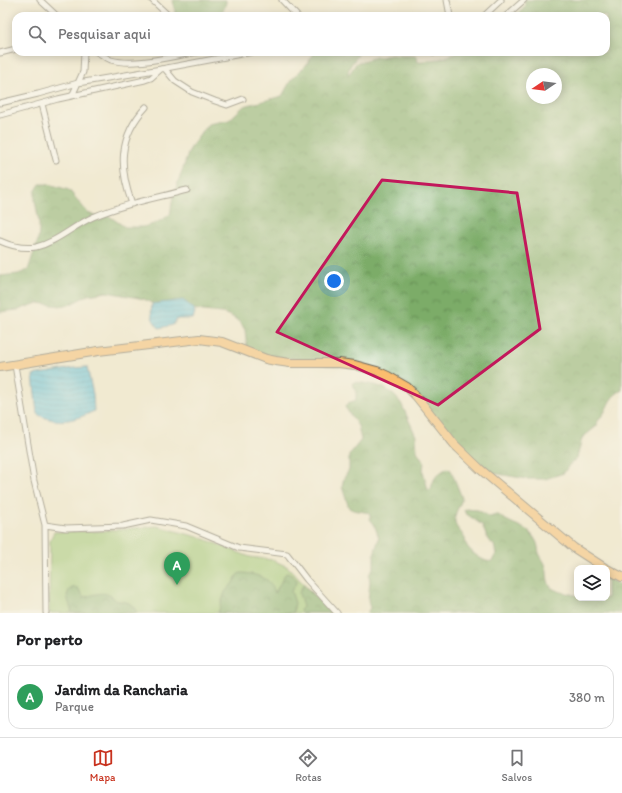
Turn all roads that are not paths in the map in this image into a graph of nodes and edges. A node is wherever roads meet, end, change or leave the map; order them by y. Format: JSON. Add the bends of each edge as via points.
{"nodes":[{"id":1,"x":40,"y":0,"type":"edge"},
{"id":2,"x":152,"y":0,"type":"edge"},
{"id":3,"x":282,"y":0,"type":"edge"},
{"id":4,"x":447,"y":0,"type":"edge"},
{"id":5,"x":502,"y":0,"type":"edge"},
{"id":6,"x":524,"y":0,"type":"edge"},
{"id":7,"x":53,"y":12,"type":"edge"},
{"id":8,"x":165,"y":12,"type":"edge"},
{"id":9,"x":293,"y":12,"type":"edge"},
{"id":10,"x":449,"y":12,"type":"edge"},
{"id":11,"x":488,"y":12,"type":"edge"},
{"id":12,"x":510,"y":12,"type":"edge"},
{"id":13,"x":12,"y":50,"type":"edge"},
{"id":14,"x":0,"y":53,"type":"edge"},
{"id":15,"x":84,"y":56,"type":"edge"},
{"id":16,"x":104,"y":56,"type":"edge"},
{"id":17,"x":174,"y":56,"type":"edge"},
{"id":18,"x":231,"y":56,"type":"edge"},
{"id":19,"x":163,"y":69,"type":"junction"},
{"id":20,"x":78,"y":83,"type":"junction"},
{"id":21,"x":72,"y":96,"type":"junction"},
{"id":22,"x":243,"y":99,"type":"dead end"},
{"id":23,"x":0,"y":103,"type":"edge"},
{"id":24,"x":42,"y":104,"type":"junction"},
{"id":25,"x":146,"y":107,"type":"dead end"},
{"id":26,"x":0,"y":114,"type":"edge"},
{"id":27,"x":56,"y":160,"type":"dead end"},
{"id":28,"x":187,"y":190,"type":"dead end"},
{"id":29,"x":132,"y":204,"type":"junction"},
{"id":30,"x":0,"y":241,"type":"edge"},
{"id":31,"x":15,"y":365,"type":"junction"},
{"id":32,"x":0,"y":367,"type":"edge"},
{"id":33,"x":45,"y":525,"type":"junction"},
{"id":34,"x":600,"y":565,"type":"edge"},
{"id":35,"x":610,"y":571,"type":"edge"},
{"id":36,"x":622,"y":577,"type":"edge"},
{"id":37,"x":46,"y":613,"type":"edge"},
{"id":38,"x":337,"y":613,"type":"edge"}],
"edges":[{"from":1,"to":7,"type":"street"},
{"from":2,"to":8,"type":"street"},
{"from":3,"to":9,"type":"street"},
{"from":4,"to":10,"type":"street"},
{"from":5,"to":11,"type":"street"},
{"from":6,"to":12,"type":"street"},
{"from":13,"to":14,"type":"street"},
{"from":15,"to":20,"type":"street","via":[[83,72]]},
{"from":16,"to":17,"type":"street","via":[[110,60],[127,62]]},
{"from":18,"to":19,"type":"street"},
{"from":19,"to":20,"type":"street"},
{"from":19,"to":21,"type":"street","via":[[145,80]]},
{"from":19,"to":22,"type":"street","via":[[192,92],[215,101],[227,105]]},
{"from":20,"to":21,"type":"street"},
{"from":20,"to":23,"type":"street"},
{"from":21,"to":24,"type":"street"},
{"from":24,"to":26,"type":"street"},
{"from":24,"to":27,"type":"street"},
{"from":25,"to":29,"type":"street","via":[[129,129],[123,159],[127,191]]},
{"from":28,"to":29,"type":"street"},
{"from":29,"to":30,"type":"street","via":[[92,217],[53,240],[37,246],[24,248]]},
{"from":31,"to":32,"type":"main road"},
{"from":31,"to":33,"type":"street","via":[[34,481]]},
{"from":31,"to":34,"type":"main road","via":[[98,351],[199,339],[222,342],[276,361],[339,363],[378,372],[407,387],[455,445],[480,469],[574,548]]},
{"from":33,"to":37,"type":"street"},
{"from":33,"to":38,"type":"street","via":[[66,528],[123,526],[151,520],[186,526],[240,548],[287,554]]},
{"from":35,"to":36,"type":"main road"}]}
